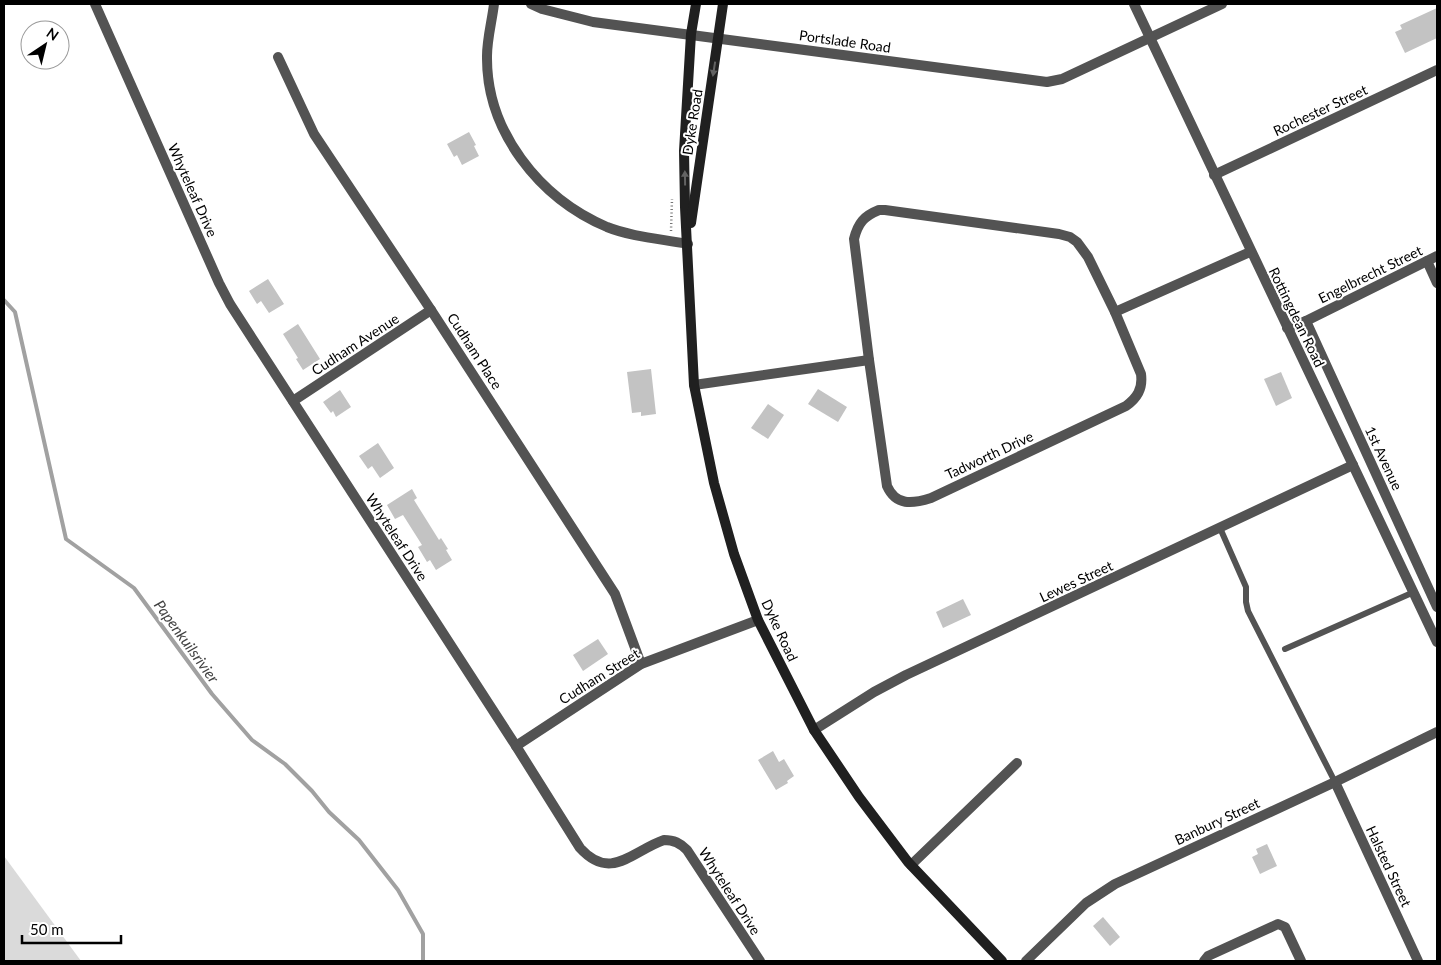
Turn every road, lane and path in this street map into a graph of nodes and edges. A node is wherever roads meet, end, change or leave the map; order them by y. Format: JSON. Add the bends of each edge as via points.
{"nodes":[{"id":1,"x":95,"y":4,"type":"edge"},
{"id":2,"x":494,"y":4,"type":"edge"},
{"id":3,"x":531,"y":4,"type":"edge"},
{"id":4,"x":696,"y":4,"type":"edge"},
{"id":5,"x":723,"y":4,"type":"edge"},
{"id":6,"x":1134,"y":4,"type":"edge"},
{"id":7,"x":1222,"y":4,"type":"edge"},
{"id":8,"x":691,"y":34,"type":"junction"},
{"id":9,"x":719,"y":38,"type":"junction"},
{"id":10,"x":1149,"y":38,"type":"junction"},
{"id":11,"x":278,"y":57,"type":"dead end"},
{"id":12,"x":1437,"y":70,"type":"edge"},
{"id":13,"x":1214,"y":175,"type":"junction"},
{"id":14,"x":688,"y":244,"type":"junction"},
{"id":15,"x":1250,"y":252,"type":"junction"},
{"id":16,"x":1437,"y":256,"type":"edge"},
{"id":17,"x":1427,"y":261,"type":"junction"},
{"id":18,"x":1437,"y":283,"type":"edge"},
{"id":19,"x":431,"y":310,"type":"junction"},
{"id":20,"x":1115,"y":312,"type":"junction"},
{"id":21,"x":1306,"y":321,"type":"junction"},
{"id":22,"x":1287,"y":328,"type":"junction"},
{"id":23,"x":869,"y":360,"type":"junction"},
{"id":24,"x":694,"y":385,"type":"junction"},
{"id":25,"x":293,"y":401,"type":"junction"},
{"id":26,"x":1354,"y":465,"type":"junction"},
{"id":27,"x":1220,"y":528,"type":"junction"},
{"id":28,"x":1414,"y":592,"type":"junction"},
{"id":29,"x":1435,"y":595,"type":"edge"},
{"id":30,"x":1419,"y":603,"type":"junction"},
{"id":31,"x":1437,"y":607,"type":"edge"},
{"id":32,"x":758,"y":620,"type":"junction"},
{"id":33,"x":1437,"y":642,"type":"edge"},
{"id":34,"x":1285,"y":649,"type":"dead end"},
{"id":35,"x":641,"y":664,"type":"junction"},
{"id":36,"x":814,"y":730,"type":"junction"},
{"id":37,"x":1437,"y":732,"type":"edge"},
{"id":38,"x":516,"y":746,"type":"junction"},
{"id":39,"x":1017,"y":763,"type":"dead end"},
{"id":40,"x":1335,"y":782,"type":"junction"},
{"id":41,"x":911,"y":865,"type":"junction"},
{"id":42,"x":760,"y":961,"type":"edge"},
{"id":43,"x":1002,"y":961,"type":"edge"},
{"id":44,"x":1026,"y":961,"type":"edge"},
{"id":45,"x":1204,"y":961,"type":"edge"},
{"id":46,"x":1301,"y":961,"type":"edge"},
{"id":47,"x":1418,"y":961,"type":"edge"}],
"edges":[{"from":1,"to":25,"type":"street","name":"Whyteleaf Drive","via":[[219,283]]},
{"from":2,"to":14,"type":"street","via":[[487,56],[494,102],[502,129],[530,170],[555,196],[592,220],[622,232]]},
{"from":3,"to":8,"type":"street","name":"Portslade Road","via":[[593,22]]},
{"from":4,"to":8,"type":"street","name":"Dyke Road"},
{"from":5,"to":9,"type":"street","name":"Dyke Road"},
{"from":6,"to":10,"type":"street","name":"Rottingdean Road"},
{"from":7,"to":10,"type":"street","name":"Portslade Road"},
{"from":8,"to":9,"type":"street","name":"Portslade Road"},
{"from":14,"to":8,"type":"street","name":"Dyke Road","one_way":true,"via":[[684,151]]},
{"from":9,"to":10,"type":"street","name":"Portslade Road","via":[[1047,82],[1062,80]]},
{"from":9,"to":14,"type":"street","name":"Dyke Road","one_way":true},
{"from":10,"to":13,"type":"street","name":"Rottingdean Road"},
{"from":11,"to":19,"type":"street","name":"Cudham Place","via":[[314,134]]},
{"from":12,"to":13,"type":"street","name":"Rochester Street"},
{"from":13,"to":15,"type":"street","name":"Rottingdean Road"},
{"from":14,"to":24,"type":"street","name":"Dyke Road"},
{"from":15,"to":20,"type":"street"},
{"from":15,"to":22,"type":"street","name":"Rottingdean Road"},
{"from":16,"to":17,"type":"street","name":"Engelbrecht Street"},
{"from":17,"to":18,"type":"street"},
{"from":17,"to":21,"type":"street","name":"Engelbrecht Street"},
{"from":19,"to":25,"type":"street","name":"Cudham Avenue"},
{"from":19,"to":35,"type":"street","name":"Cudham Place","via":[[615,594]]},
{"from":20,"to":23,"type":"street","name":"Tadworth Drive","via":[[1088,257],[1070,237],[879,210],[861,220],[854,239]]},
{"from":20,"to":23,"type":"street","name":"Tadworth Drive","via":[[1142,374],[1141,386],[1134,400],[918,502],[896,499],[886,486]]},
{"from":21,"to":22,"type":"street","name":"Engelbrecht Street"},
{"from":21,"to":29,"type":"street","name":"1st Avenue"},
{"from":22,"to":26,"type":"street","name":"Rottingdean Road"},
{"from":23,"to":24,"type":"street"},
{"from":24,"to":32,"type":"street","name":"Dyke Road","via":[[714,483],[734,554]]},
{"from":25,"to":38,"type":"street","name":"Whyteleaf Drive"},
{"from":26,"to":27,"type":"street","name":"Lewes Street"},
{"from":26,"to":28,"type":"street","name":"Rottingdean Road"},
{"from":27,"to":36,"type":"street","name":"Lewes Street","via":[[906,675]]},
{"from":27,"to":40,"type":"lane","via":[[1246,587],[1248,611]]},
{"from":28,"to":30,"type":"street","name":"Rottingdean Road"},
{"from":28,"to":34,"type":"lane"},
{"from":29,"to":30,"type":"street"},
{"from":29,"to":31,"type":"street","name":"1st Avenue"},
{"from":30,"to":33,"type":"street","name":"Rottingdean Road"},
{"from":32,"to":35,"type":"street","name":"Cudham Street"},
{"from":32,"to":36,"type":"street","name":"Dyke Road"},
{"from":35,"to":38,"type":"street","name":"Cudham Street"},
{"from":36,"to":41,"type":"street","name":"Dyke Road","via":[[859,797]]},
{"from":37,"to":40,"type":"street","name":"Banbury Street"},
{"from":38,"to":42,"type":"street","name":"Whyteleaf Drive","via":[[580,848],[593,859],[615,864],[664,840],[682,844]]},
{"from":39,"to":41,"type":"street"},
{"from":40,"to":44,"type":"street","name":"Banbury Street","via":[[1116,884],[1086,903]]},
{"from":40,"to":47,"type":"street","name":"Halsted Street"},
{"from":41,"to":43,"type":"street","name":"Dyke Road"},
{"from":45,"to":46,"type":"street","via":[[1208,956],[1278,924],[1285,927]]}]}
